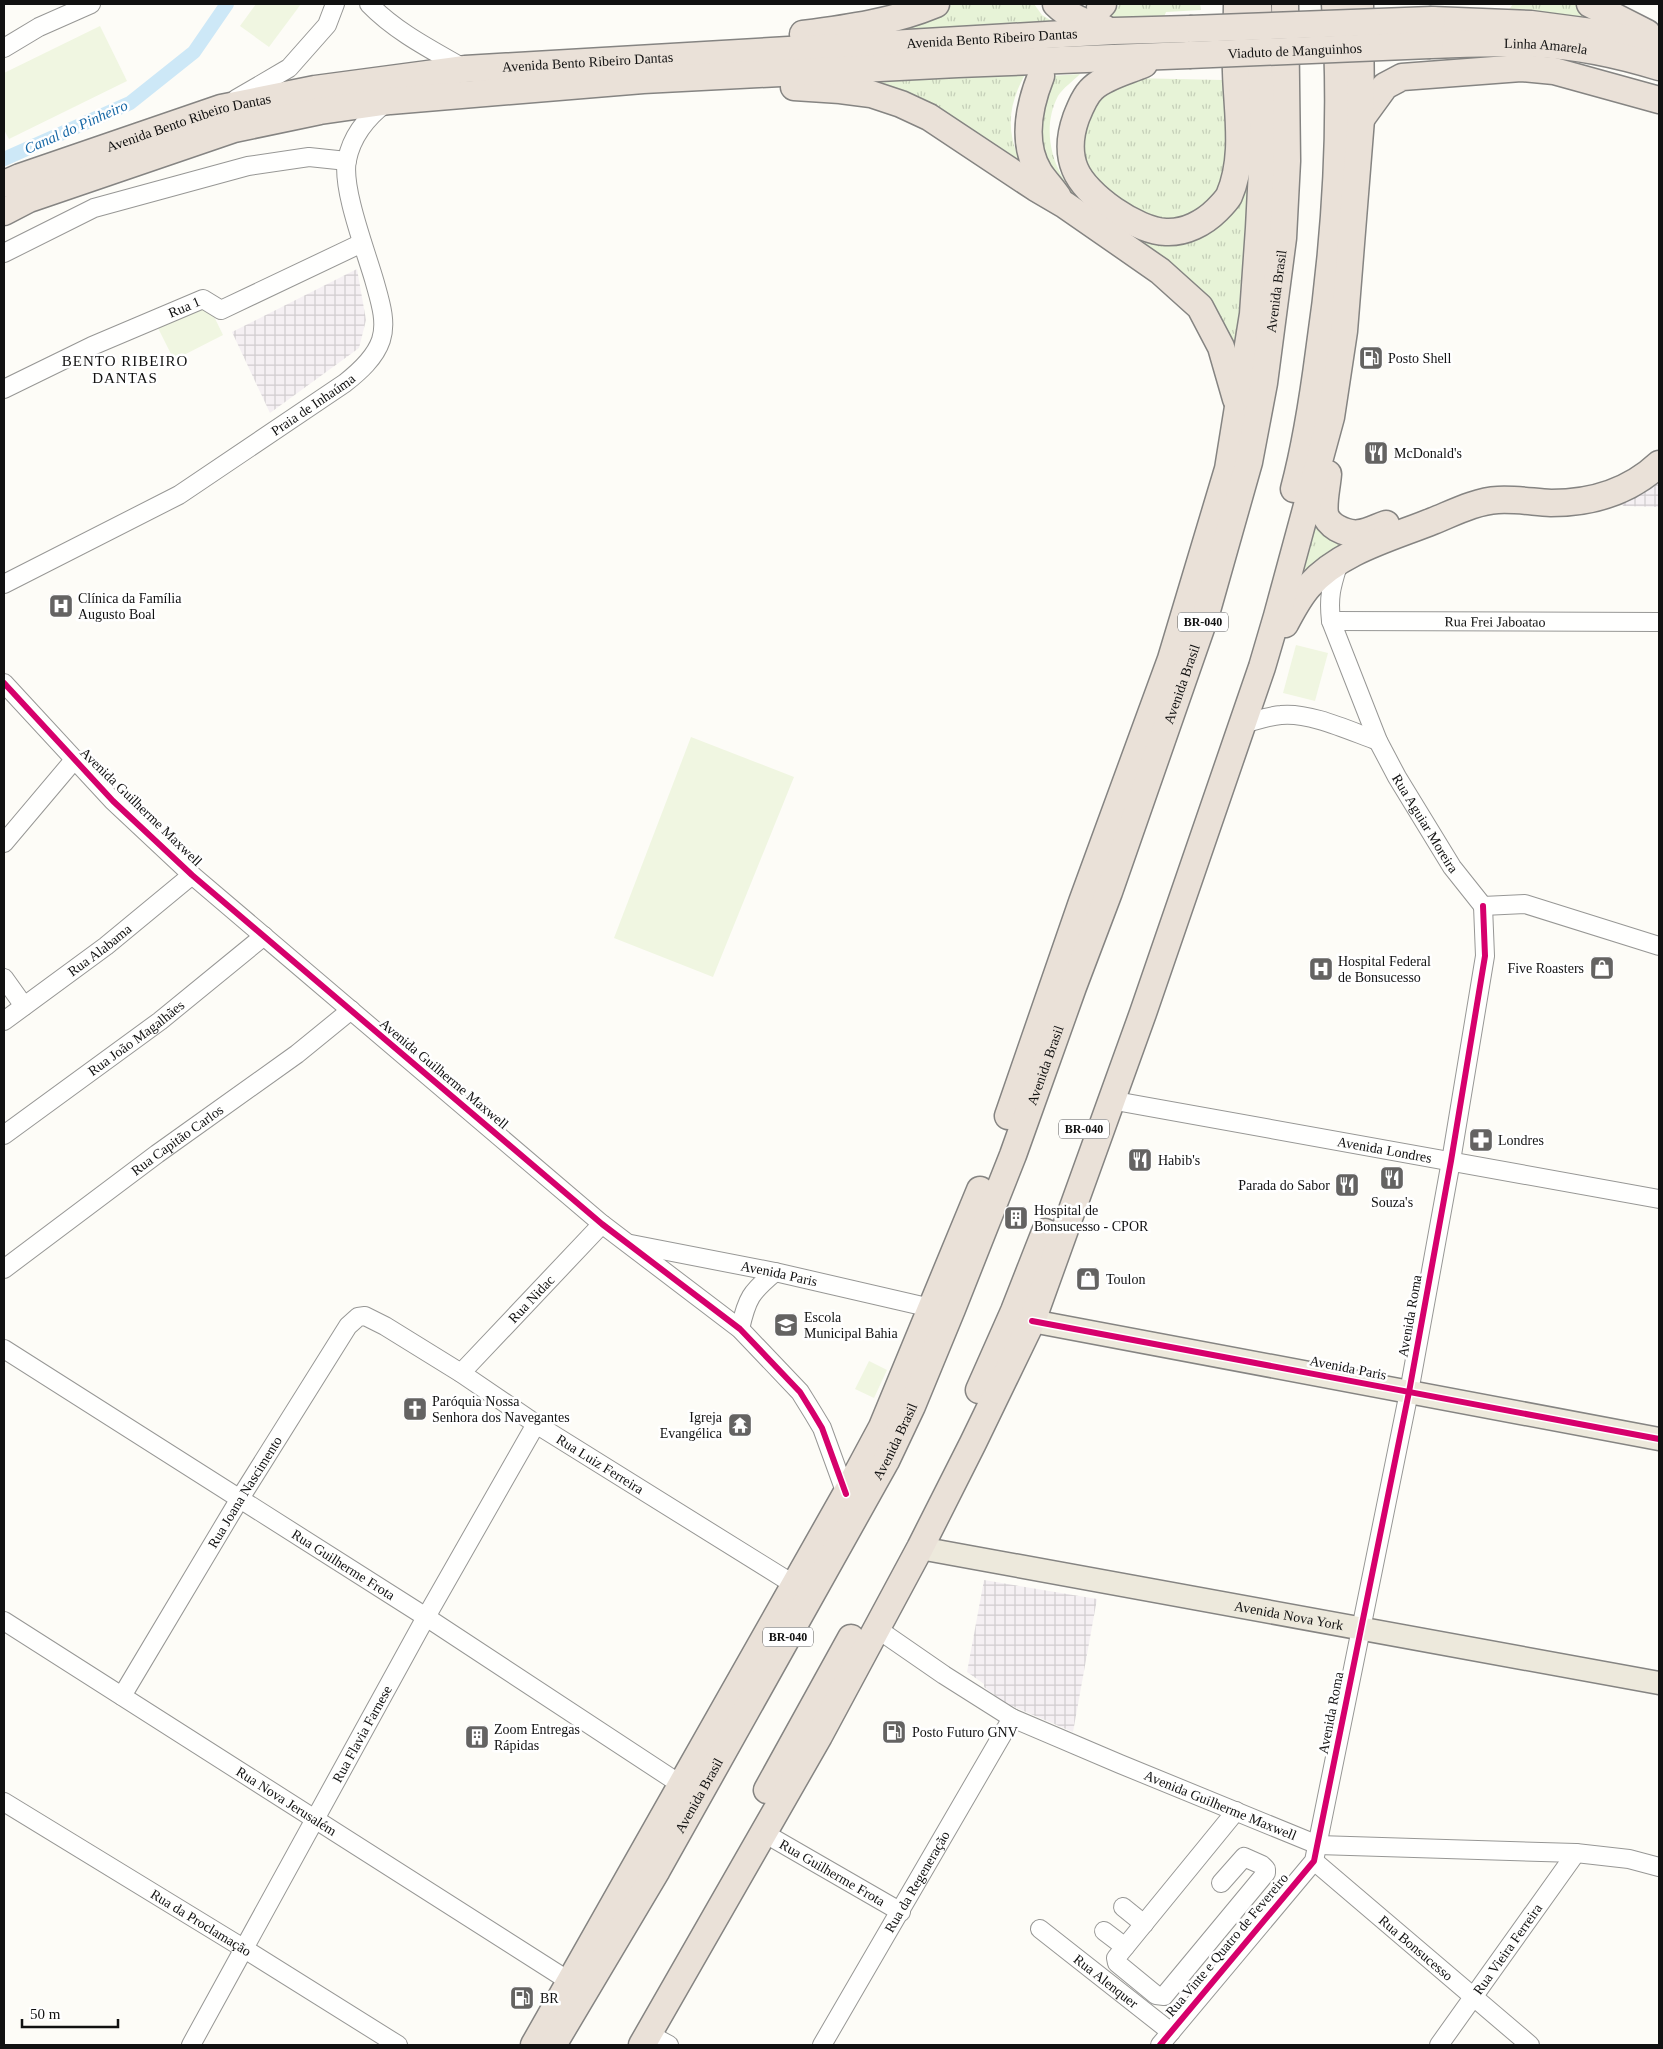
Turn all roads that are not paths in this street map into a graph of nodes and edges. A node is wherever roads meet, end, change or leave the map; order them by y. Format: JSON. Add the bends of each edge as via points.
{"nodes":[{"id":1,"x":91,"y":4,"type":"edge"},
{"id":2,"x":336,"y":4,"type":"edge"},
{"id":3,"x":370,"y":4,"type":"edge"},
{"id":4,"x":936,"y":4,"type":"edge"},
{"id":5,"x":1056,"y":4,"type":"edge"},
{"id":6,"x":1219,"y":4,"type":"edge"},
{"id":7,"x":1237,"y":4,"type":"edge"},
{"id":8,"x":1258,"y":4,"type":"edge"},
{"id":9,"x":1285,"y":4,"type":"edge"},
{"id":10,"x":1335,"y":4,"type":"edge"},
{"id":11,"x":1350,"y":4,"type":"edge"},
{"id":12,"x":1360,"y":4,"type":"edge"},
{"id":13,"x":1496,"y":4,"type":"edge"},
{"id":14,"x":1590,"y":4,"type":"edge"},
{"id":15,"x":1114,"y":31,"type":"junction"},
{"id":16,"x":1431,"y":32,"type":"junction"},
{"id":17,"x":1189,"y":38,"type":"junction"},
{"id":18,"x":1659,"y":40,"type":"edge"},
{"id":19,"x":1538,"y":44,"type":"junction"},
{"id":20,"x":1659,"y":44,"type":"edge"},
{"id":21,"x":4,"y":48,"type":"edge"},
{"id":22,"x":688,"y":56,"type":"junction"},
{"id":23,"x":1161,"y":57,"type":"junction"},
{"id":24,"x":1659,"y":67,"type":"edge"},
{"id":25,"x":465,"y":69,"type":"junction"},
{"id":26,"x":1236,"y":72,"type":"junction"},
{"id":27,"x":1041,"y":76,"type":"dead end"},
{"id":28,"x":644,"y":80,"type":"junction"},
{"id":29,"x":1659,"y":86,"type":"edge"},
{"id":30,"x":1659,"y":100,"type":"edge"},
{"id":31,"x":390,"y":101,"type":"junction"},
{"id":32,"x":221,"y":108,"type":"junction"},
{"id":33,"x":1360,"y":119,"type":"junction"},
{"id":34,"x":347,"y":161,"type":"junction"},
{"id":35,"x":1357,"y":161,"type":"junction"},
{"id":36,"x":4,"y":184,"type":"edge"},
{"id":37,"x":1065,"y":205,"type":"junction"},
{"id":38,"x":4,"y":212,"type":"edge"},
{"id":39,"x":362,"y":243,"type":"junction"},
{"id":40,"x":4,"y":253,"type":"edge"},
{"id":41,"x":4,"y":389,"type":"edge"},
{"id":42,"x":1239,"y":407,"type":"junction"},
{"id":43,"x":1331,"y":417,"type":"junction"},
{"id":44,"x":1659,"y":446,"type":"edge"},
{"id":45,"x":1659,"y":464,"type":"edge"},
{"id":46,"x":1339,"y":562,"type":"junction"},
{"id":47,"x":4,"y":584,"type":"edge"},
{"id":48,"x":1331,"y":621,"type":"junction"},
{"id":49,"x":1659,"y":622,"type":"edge"},
{"id":50,"x":1262,"y":667,"type":"junction"},
{"id":51,"x":4,"y":683,"type":"edge"},
{"id":52,"x":1243,"y":724,"type":"junction"},
{"id":53,"x":1378,"y":741,"type":"junction"},
{"id":54,"x":74,"y":760,"type":"junction"},
{"id":55,"x":4,"y":843,"type":"edge"},
{"id":56,"x":192,"y":875,"type":"junction"},
{"id":57,"x":1483,"y":906,"type":"junction"},
{"id":58,"x":264,"y":936,"type":"junction"},
{"id":59,"x":1659,"y":946,"type":"edge"},
{"id":60,"x":4,"y":978,"type":"edge"},
{"id":61,"x":24,"y":1006,"type":"junction"},
{"id":62,"x":351,"y":1010,"type":"junction"},
{"id":63,"x":4,"y":1020,"type":"edge"},
{"id":64,"x":1110,"y":1100,"type":"junction"},
{"id":65,"x":4,"y":1135,"type":"edge"},
{"id":66,"x":1451,"y":1161,"type":"junction"},
{"id":67,"x":1659,"y":1199,"type":"edge"},
{"id":68,"x":602,"y":1224,"type":"junction"},
{"id":69,"x":627,"y":1244,"type":"junction"},
{"id":70,"x":4,"y":1269,"type":"edge"},
{"id":71,"x":775,"y":1272,"type":"junction"},
{"id":72,"x":931,"y":1308,"type":"junction"},
{"id":73,"x":1032,"y":1321,"type":"junction"},
{"id":74,"x":385,"y":1326,"type":"joint"},
{"id":75,"x":740,"y":1329,"type":"junction"},
{"id":76,"x":4,"y":1349,"type":"edge"},
{"id":77,"x":461,"y":1374,"type":"junction"},
{"id":78,"x":1409,"y":1392,"type":"junction"},
{"id":79,"x":536,"y":1424,"type":"junction"},
{"id":80,"x":1659,"y":1440,"type":"edge"},
{"id":81,"x":846,"y":1494,"type":"junction"},
{"id":82,"x":239,"y":1500,"type":"junction"},
{"id":83,"x":920,"y":1548,"type":"junction"},
{"id":84,"x":794,"y":1584,"type":"junction"},
{"id":85,"x":426,"y":1617,"type":"junction"},
{"id":86,"x":4,"y":1621,"type":"edge"},
{"id":87,"x":876,"y":1628,"type":"junction"},
{"id":88,"x":1361,"y":1628,"type":"junction"},
{"id":89,"x":769,"y":1672,"type":"junction"},
{"id":90,"x":1659,"y":1683,"type":"edge"},
{"id":91,"x":122,"y":1696,"type":"junction"},
{"id":92,"x":1012,"y":1718,"type":"junction"},
{"id":93,"x":772,"y":1782,"type":"junction"},
{"id":94,"x":680,"y":1784,"type":"junction"},
{"id":95,"x":4,"y":1802,"type":"edge"},
{"id":96,"x":1236,"y":1811,"type":"junction"},
{"id":97,"x":315,"y":1818,"type":"junction"},
{"id":98,"x":764,"y":1833,"type":"junction"},
{"id":99,"x":1316,"y":1853,"type":"junction"},
{"id":100,"x":1576,"y":1853,"type":"junction"},
{"id":101,"x":1659,"y":1868,"type":"edge"},
{"id":102,"x":1221,"y":1883,"type":"dead end"},
{"id":103,"x":1123,"y":1906,"type":"dead end"},
{"id":104,"x":901,"y":1912,"type":"junction"},
{"id":105,"x":1144,"y":1924,"type":"junction"},
{"id":106,"x":1040,"y":1929,"type":"dead end"},
{"id":107,"x":1104,"y":1931,"type":"dead end"},
{"id":108,"x":243,"y":1948,"type":"junction"},
{"id":109,"x":1125,"y":1948,"type":"junction"},
{"id":110,"x":569,"y":1981,"type":"junction"},
{"id":111,"x":1474,"y":1998,"type":"junction"},
{"id":112,"x":1165,"y":2039,"type":"edge"},
{"id":113,"x":654,"y":2041,"type":"edge"},
{"id":114,"x":388,"y":2043,"type":"edge"},
{"id":115,"x":191,"y":2045,"type":"edge"},
{"id":116,"x":534,"y":2045,"type":"edge"},
{"id":117,"x":553,"y":2045,"type":"edge"},
{"id":118,"x":623,"y":2045,"type":"edge"},
{"id":119,"x":822,"y":2045,"type":"edge"},
{"id":120,"x":1439,"y":2045,"type":"edge"},
{"id":121,"x":1530,"y":2045,"type":"edge"}],
"edges":[{"from":1,"to":21,"type":"street","via":[[38,27]]},
{"from":2,"to":32,"type":"street","via":[[327,24],[289,68]]},
{"from":3,"to":25,"type":"street","via":[[386,20]]},
{"from":4,"to":22,"type":"highway","via":[[877,23],[741,44]]},
{"from":5,"to":15,"type":"highway","via":[[1077,19]]},
{"from":6,"to":26,"type":"highway"},
{"from":7,"to":26,"type":"highway"},
{"from":8,"to":42,"type":"highway","name":"Avenida Brasil","via":[[1264,131],[1253,314]]},
{"from":9,"to":89,"type":"highway","name":"Avenida Brasil","number":"BR-040","via":[[1287,161],[1283,238],[1264,384],[1249,462],[1206,614],[1013,1155],[912,1406],[886,1461]]},
{"from":10,"to":93,"type":"highway","number":"BR-040","via":[[1338,128],[1334,230],[1324,321],[1299,470],[1248,654],[1152,940],[1014,1311],[936,1483]]},
{"from":11,"to":35,"type":"highway","via":[[1354,39],[1352,130]]},
{"from":12,"to":33,"type":"highway"},
{"from":13,"to":16,"type":"highway"},
{"from":14,"to":18,"type":"highway"},
{"from":15,"to":17,"type":"highway","name":"Avenida Bento Ribeiro Dantas"},
{"from":15,"to":22,"type":"highway","name":"Avenida Bento Ribeiro Dantas"},
{"from":16,"to":17,"type":"highway","name":"Viaduto de Manguinhos","bridge":true},
{"from":16,"to":19,"type":"highway","name":"Linha Amarela"},
{"from":16,"to":20,"type":"highway","name":"Linha Amarela","via":[[1531,24]]},
{"from":17,"to":23,"type":"highway","name":"Viaduto de Manguinhos"},
{"from":19,"to":24,"type":"highway","name":"Linha Amarela","via":[[1583,49]]},
{"from":19,"to":29,"type":"highway"},
{"from":22,"to":25,"type":"highway","name":"Avenida Bento Ribeiro Dantas"},
{"from":23,"to":26,"type":"highway","via":[[1092,88],[1071,132],[1070,151],[1076,170],[1099,198],[1145,227],[1166,232],[1190,228],[1210,217],[1228,198],[1236,177],[1240,121]]},
{"from":23,"to":28,"type":"highway","name":"Avenida Bento Ribeiro Dantas"},
{"from":25,"to":32,"type":"highway","name":"Avenida Bento Ribeiro Dantas","via":[[315,89]]},
{"from":27,"to":37,"type":"highway","via":[[1028,118],[1031,152],[1038,171]]},
{"from":28,"to":31,"type":"highway","name":"Avenida Bento Ribeiro Dantas"},
{"from":28,"to":37,"type":"highway","via":[[840,90],[878,97],[929,117]]},
{"from":30,"to":33,"type":"highway","via":[[1554,71],[1521,68],[1402,77],[1385,86]]},
{"from":31,"to":34,"type":"street","name":"Praia de Inhaúma","via":[[365,121],[357,132]]},
{"from":31,"to":38,"type":"highway","name":"Avenida Bento Ribeiro Dantas","via":[[320,110],[234,129],[29,199]]},
{"from":32,"to":36,"type":"highway","name":"Avenida Bento Ribeiro Dantas"},
{"from":33,"to":35,"type":"highway"},
{"from":34,"to":39,"type":"street","name":"Praia de Inhaúma","via":[[347,181]]},
{"from":34,"to":40,"type":"street","via":[[309,157],[248,166],[94,208]]},
{"from":35,"to":43,"type":"highway","via":[[1344,331]]},
{"from":37,"to":42,"type":"highway","via":[[1160,271],[1200,307],[1221,347]]},
{"from":39,"to":41,"type":"street","name":"Rua 1","via":[[221,310],[203,299],[92,346]]},
{"from":39,"to":47,"type":"street","name":"Praia de Inhaúma","via":[[381,303],[383,329],[379,346],[359,372],[179,495]]},
{"from":42,"to":72,"type":"highway","name":"Avenida Brasil","via":[[1228,469],[1171,659],[998,1144]]},
{"from":43,"to":44,"type":"highway","via":[[1325,512],[1333,526],[1351,534],[1360,534],[1468,495],[1596,484],[1634,467]]},
{"from":43,"to":50,"type":"highway"},
{"from":45,"to":46,"type":"highway","via":[[1619,491],[1577,502],[1487,501],[1364,548]]},
{"from":46,"to":48,"type":"street","name":"Rua Aguiar Moreira","via":[[1330,590]]},
{"from":46,"to":50,"type":"highway","via":[[1302,595]]},
{"from":48,"to":49,"type":"street","name":"Rua Frei Jaboatao"},
{"from":48,"to":53,"type":"street","name":"Rua Aguiar Moreira"},
{"from":50,"to":52,"type":"highway"},
{"from":51,"to":54,"type":"street","name":"Avenida Guilherme Maxwell"},
{"from":52,"to":53,"type":"street","via":[[1277,715],[1294,715]]},
{"from":52,"to":64,"type":"highway"},
{"from":53,"to":57,"type":"street","name":"Rua Aguiar Moreira","via":[[1440,849]]},
{"from":54,"to":55,"type":"street"},
{"from":54,"to":56,"type":"street","name":"Avenida Guilherme Maxwell"},
{"from":56,"to":58,"type":"street","name":"Avenida Guilherme Maxwell"},
{"from":56,"to":61,"type":"street","name":"Rua Alabama","via":[[106,946]]},
{"from":57,"to":59,"type":"street","via":[[1525,904]]},
{"from":57,"to":66,"type":"street","name":"Avenida Roma","via":[[1485,956]]},
{"from":58,"to":62,"type":"street","name":"Avenida Guilherme Maxwell"},
{"from":58,"to":65,"type":"street","name":"Rua João Magalhães","via":[[152,1027]]},
{"from":60,"to":61,"type":"street"},
{"from":61,"to":63,"type":"street","name":"Rua Alabama"},
{"from":62,"to":68,"type":"street","name":"Avenida Guilherme Maxwell"},
{"from":62,"to":70,"type":"street","name":"Rua Capitão Carlos","via":[[297,1054]]},
{"from":64,"to":66,"type":"street","name":"Avenida Londres"},
{"from":64,"to":73,"type":"highway"},
{"from":66,"to":67,"type":"street","name":"Avenida Londres"},
{"from":66,"to":78,"type":"street","name":"Avenida Roma"},
{"from":68,"to":69,"type":"street","name":"Avenida Guilherme Maxwell"},
{"from":68,"to":77,"type":"street","name":"Rua Nidac"},
{"from":69,"to":71,"type":"street","name":"Avenida Paris"},
{"from":69,"to":75,"type":"street","name":"Avenida Guilherme Maxwell"},
{"from":71,"to":72,"type":"street","name":"Avenida Paris"},
{"from":71,"to":75,"type":"street","via":[[755,1288],[744,1309]]},
{"from":72,"to":81,"type":"highway","name":"Avenida Brasil","via":[[882,1427]]},
{"from":73,"to":78,"type":"main road","name":"Avenida Paris"},
{"from":73,"to":83,"type":"highway"},
{"from":74,"to":77,"type":"street","name":"Rua Luiz Ferreira"},
{"from":74,"to":82,"type":"street","name":"Rua Joana Nascimento","via":[[365,1316],[358,1317],[348,1326]]},
{"from":75,"to":81,"type":"street","name":"Avenida Guilherme Maxwell","via":[[800,1392],[822,1428]]},
{"from":76,"to":82,"type":"street","name":"Rua Guilherme Frota"},
{"from":77,"to":79,"type":"street","name":"Rua Luiz Ferreira"},
{"from":78,"to":80,"type":"main road","name":"Avenida Paris"},
{"from":78,"to":88,"type":"street","name":"Avenida Roma"},
{"from":79,"to":84,"type":"street","name":"Rua Luiz Ferreira"},
{"from":79,"to":85,"type":"street","name":"Rua Flavia Farnese"},
{"from":81,"to":84,"type":"highway","name":"Avenida Brasil"},
{"from":81,"to":89,"type":"highway"},
{"from":82,"to":85,"type":"street","name":"Rua Guilherme Frota"},
{"from":82,"to":91,"type":"street","name":"Rua Joana Nascimento"},
{"from":83,"to":87,"type":"highway"},
{"from":83,"to":88,"type":"main road","name":"Avenida Nova York"},
{"from":84,"to":94,"type":"highway","name":"Avenida Brasil"},
{"from":85,"to":94,"type":"street","name":"Rua Guilherme Frota"},
{"from":85,"to":97,"type":"street","name":"Rua Flavia Farnese"},
{"from":86,"to":91,"type":"street","name":"Rua Nova Jerusalém"},
{"from":87,"to":92,"type":"street","name":"Avenida Guilherme Maxwell"},
{"from":87,"to":93,"type":"highway","via":[[853,1654],[797,1751]]},
{"from":87,"to":98,"type":"highway"},
{"from":88,"to":90,"type":"main road","name":"Avenida Nova York"},
{"from":88,"to":99,"type":"street","name":"Avenida Roma"},
{"from":89,"to":117,"type":"highway","name":"Avenida Brasil","number":"BR-040"},
{"from":91,"to":97,"type":"street","name":"Rua Nova Jerusalém"},
{"from":92,"to":96,"type":"street","name":"Avenida Guilherme Maxwell"},
{"from":92,"to":104,"type":"street","name":"Rua da Regeneração"},
{"from":93,"to":118,"type":"highway","number":"BR-040"},
{"from":94,"to":110,"type":"highway","name":"Avenida Brasil"},
{"from":95,"to":108,"type":"street","name":"Rua da Proclamação"},
{"from":96,"to":99,"type":"street","name":"Avenida Guilherme Maxwell"},
{"from":96,"to":105,"type":"street"},
{"from":97,"to":108,"type":"street","name":"Rua Flavia Farnese"},
{"from":97,"to":110,"type":"street","name":"Rua Nova Jerusalém"},
{"from":98,"to":104,"type":"street","name":"Rua Guilherme Frota"},
{"from":98,"to":113,"type":"highway"},
{"from":99,"to":100,"type":"street","name":"Avenida Guilherme Maxwell"},
{"from":99,"to":111,"type":"street","name":"Rua Bonsucesso"},
{"from":99,"to":112,"type":"street","name":"Rua Vinte e Quatro de Fevereiro"},
{"from":100,"to":101,"type":"street","name":"Avenida Guilherme Maxwell","via":[[1629,1860]]},
{"from":100,"to":111,"type":"street","name":"Rua Vieira Ferreira"},
{"from":102,"to":109,"type":"street","via":[[1244,1857],[1266,1869],[1164,1996],[1156,1995],[1117,1963],[1116,1958]]},
{"from":103,"to":105,"type":"street"},
{"from":104,"to":119,"type":"street","name":"Rua da Regeneração"},
{"from":105,"to":109,"type":"street"},
{"from":106,"to":112,"type":"street","name":"Rua Alenquer"},
{"from":107,"to":109,"type":"street"},
{"from":108,"to":114,"type":"street","name":"Rua da Proclamação"},
{"from":108,"to":115,"type":"street","name":"Rua Flavia Farnese"},
{"from":110,"to":116,"type":"highway","name":"Avenida Brasil"},
{"from":111,"to":120,"type":"street","name":"Rua Vieira Ferreira"},
{"from":111,"to":121,"type":"street","name":"Rua Bonsucesso"}]}
